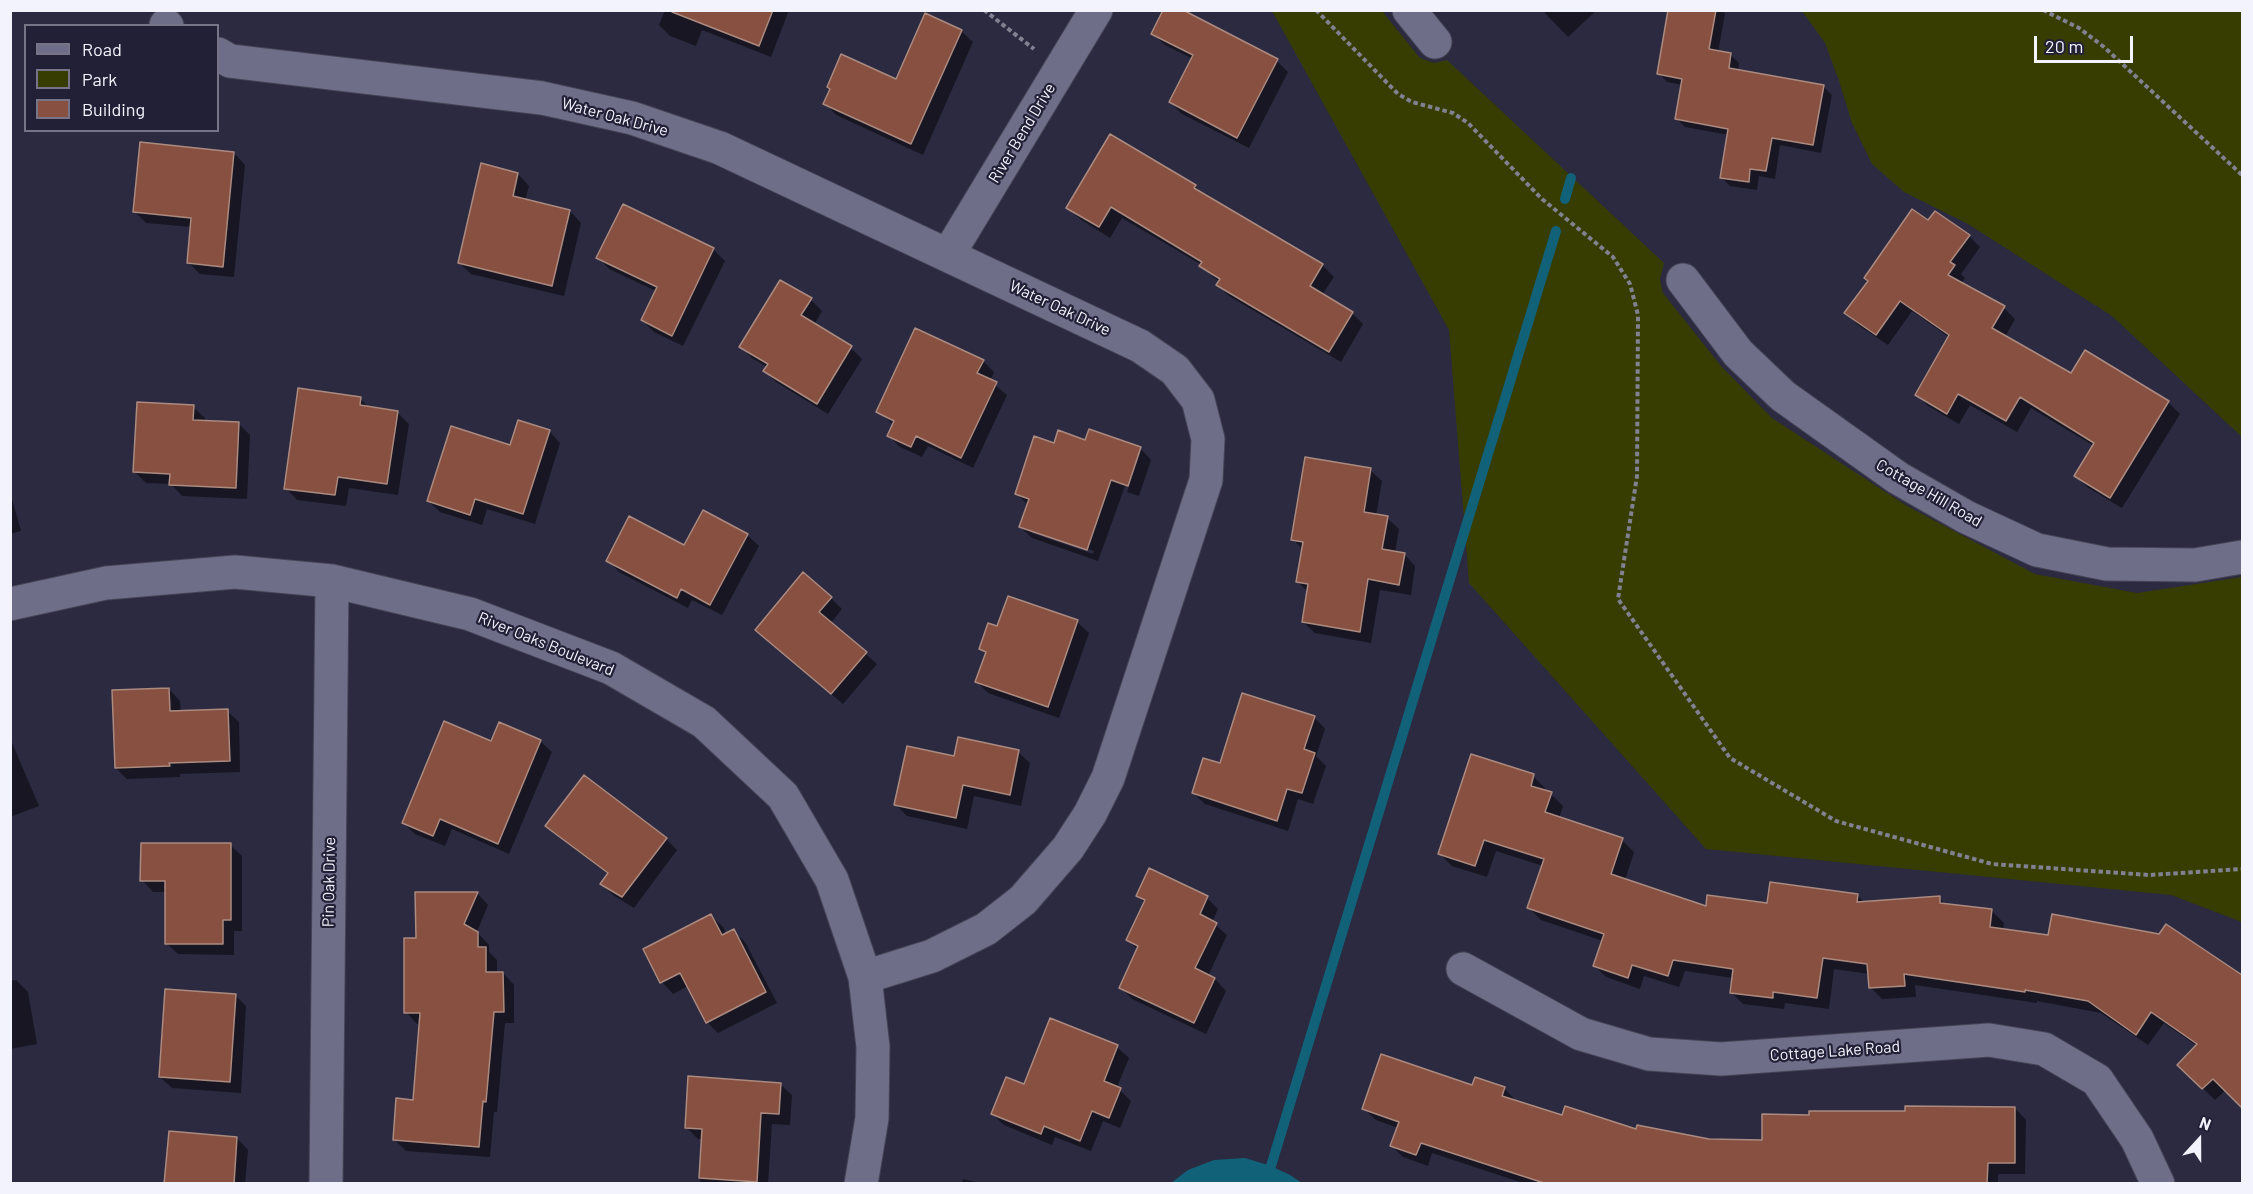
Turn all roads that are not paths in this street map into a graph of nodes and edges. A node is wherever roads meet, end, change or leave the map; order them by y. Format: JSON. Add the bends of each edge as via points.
{"nodes":[{"id":1,"x":1096,"y":10,"type":"edge"},
{"id":2,"x":1409,"y":10,"type":"edge"},
{"id":3,"x":1435,"y":42,"type":"dead end"},
{"id":4,"x":219,"y":55,"type":"edge"},
{"id":5,"x":948,"y":255,"type":"junction"},
{"id":6,"x":1683,"y":280,"type":"dead end"},
{"id":7,"x":2242,"y":557,"type":"edge"},
{"id":8,"x":332,"y":581,"type":"junction"},
{"id":9,"x":10,"y":604,"type":"edge"},
{"id":10,"x":1463,"y":969,"type":"dead end"},
{"id":11,"x":866,"y":977,"type":"junction"},
{"id":12,"x":326,"y":1184,"type":"edge"},
{"id":13,"x":861,"y":1184,"type":"edge"},
{"id":14,"x":2158,"y":1184,"type":"edge"}],
"edges":[{"from":1,"to":5,"type":"street","name":"River Bend Drive"},
{"from":2,"to":3,"type":"street"},
{"from":4,"to":5,"type":"street","name":"Water Oak Drive","via":[[230,61],[542,98],[632,118],[720,148]]},
{"from":5,"to":11,"type":"street","name":"Water Oak Drive","via":[[1140,346],[1175,369],[1198,400],[1208,439],[1206,480],[1108,778],[1068,848],[1023,900],[986,928],[933,956]]},
{"from":6,"to":7,"type":"street","name":"Cottage Hill Road","via":[[1738,353],[1783,396],[1898,478],[1966,517],[2037,550],[2108,564],[2195,565]]},
{"from":8,"to":9,"type":"street","name":"River Oaks Boulevard","via":[[234,572],[106,583]]},
{"from":8,"to":11,"type":"street","name":"River Oaks Boulevard","via":[[470,614],[611,668],[704,722],[783,796],[832,880]]},
{"from":8,"to":12,"type":"street","name":"Pin Oak Drive"},
{"from":10,"to":14,"type":"street","name":"Cottage Lake Road","via":[[1581,1034],[1649,1054],[1721,1059],[1989,1040],[2044,1049],[2097,1080],[2137,1139]]},
{"from":11,"to":13,"type":"street","name":"River Oaks Boulevard","via":[[873,1047],[872,1107]]}]}
